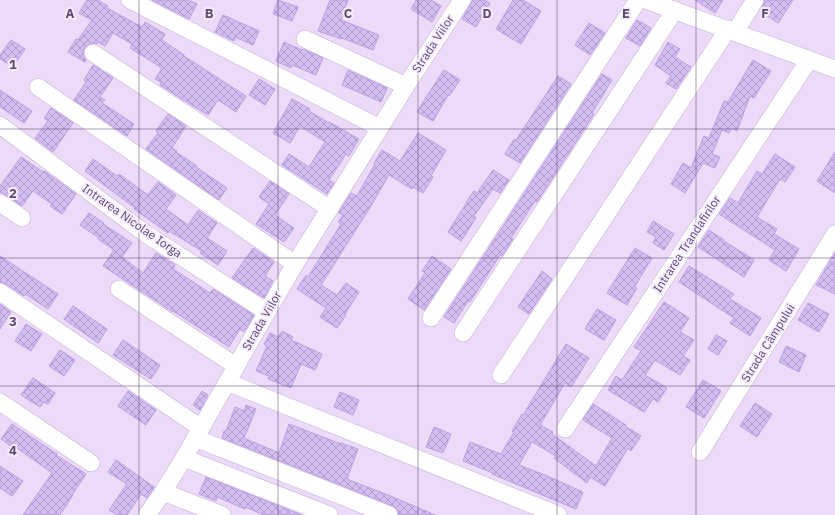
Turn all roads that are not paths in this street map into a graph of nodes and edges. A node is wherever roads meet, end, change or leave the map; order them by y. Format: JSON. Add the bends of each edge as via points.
{"nodes":[{"id":1,"x":130,"y":0,"type":"edge"},
{"id":2,"x":462,"y":0,"type":"edge"},
{"id":3,"x":638,"y":0,"type":"edge"},
{"id":4,"x":646,"y":0,"type":"edge"},
{"id":5,"x":755,"y":0,"type":"edge"},
{"id":6,"x":675,"y":10,"type":"junction"},
{"id":7,"x":731,"y":31,"type":"junction"},
{"id":8,"x":304,"y":38,"type":"dead end"},
{"id":9,"x":93,"y":53,"type":"dead end"},
{"id":10,"x":808,"y":60,"type":"junction"},
{"id":11,"x":835,"y":69,"type":"edge"},
{"id":12,"x":406,"y":86,"type":"junction"},
{"id":13,"x":38,"y":87,"type":"dead end"},
{"id":14,"x":0,"y":125,"type":"edge"},
{"id":15,"x":380,"y":128,"type":"junction"},
{"id":16,"x":0,"y":203,"type":"edge"},
{"id":17,"x":330,"y":209,"type":"junction"},
{"id":18,"x":22,"y":218,"type":"dead end"},
{"id":19,"x":835,"y":234,"type":"edge"},
{"id":20,"x":295,"y":264,"type":"junction"},
{"id":21,"x":120,"y":289,"type":"dead end"},
{"id":22,"x":0,"y":292,"type":"edge"},
{"id":23,"x":267,"y":312,"type":"junction"},
{"id":24,"x":431,"y":318,"type":"dead end"},
{"id":25,"x":463,"y":333,"type":"dead end"},
{"id":26,"x":236,"y":366,"type":"junction"},
{"id":27,"x":501,"y":375,"type":"dead end"},
{"id":28,"x":227,"y":382,"type":"junction"},
{"id":29,"x":0,"y":402,"type":"edge"},
{"id":30,"x":565,"y":429,"type":"dead end"},
{"id":31,"x":198,"y":433,"type":"junction"},
{"id":32,"x":700,"y":452,"type":"dead end"},
{"id":33,"x":184,"y":458,"type":"junction"},
{"id":34,"x":91,"y":463,"type":"dead end"},
{"id":35,"x":164,"y":492,"type":"junction"},
{"id":36,"x":147,"y":515,"type":"edge"},
{"id":37,"x":222,"y":515,"type":"edge"},
{"id":38,"x":329,"y":515,"type":"edge"},
{"id":39,"x":389,"y":515,"type":"edge"},
{"id":40,"x":558,"y":515,"type":"edge"}],
"edges":[{"from":1,"to":15,"type":"street"},
{"from":2,"to":12,"type":"street","name":"Strada Viilor"},
{"from":3,"to":24,"type":"street"},
{"from":4,"to":6,"type":"street"},
{"from":5,"to":7,"type":"street"},
{"from":6,"to":7,"type":"street"},
{"from":6,"to":25,"type":"street"},
{"from":7,"to":10,"type":"street"},
{"from":7,"to":27,"type":"street"},
{"from":8,"to":12,"type":"street"},
{"from":9,"to":17,"type":"street"},
{"from":10,"to":11,"type":"street"},
{"from":10,"to":30,"type":"street","name":"Intrarea Trandafirilor"},
{"from":12,"to":15,"type":"street","name":"Strada Viilor"},
{"from":13,"to":20,"type":"street"},
{"from":14,"to":23,"type":"street","name":"Intrarea Nicolae Iorga","via":[[146,234]]},
{"from":15,"to":17,"type":"street","name":"Strada Viilor"},
{"from":16,"to":18,"type":"street"},
{"from":17,"to":20,"type":"street","name":"Strada Viilor"},
{"from":19,"to":32,"type":"street","name":"Strada Câmpului"},
{"from":20,"to":23,"type":"street","name":"Strada Viilor"},
{"from":21,"to":26,"type":"street"},
{"from":22,"to":31,"type":"street"},
{"from":23,"to":26,"type":"street","name":"Strada Viilor"},
{"from":26,"to":28,"type":"street","name":"Strada Viilor"},
{"from":28,"to":31,"type":"street","name":"Strada Viilor"},
{"from":28,"to":40,"type":"street"},
{"from":29,"to":34,"type":"street"},
{"from":31,"to":33,"type":"street","name":"Strada Viilor"},
{"from":31,"to":39,"type":"street"},
{"from":33,"to":35,"type":"street","name":"Strada Viilor"},
{"from":33,"to":38,"type":"street"},
{"from":35,"to":36,"type":"street","name":"Strada Viilor"},
{"from":35,"to":37,"type":"street"}]}
